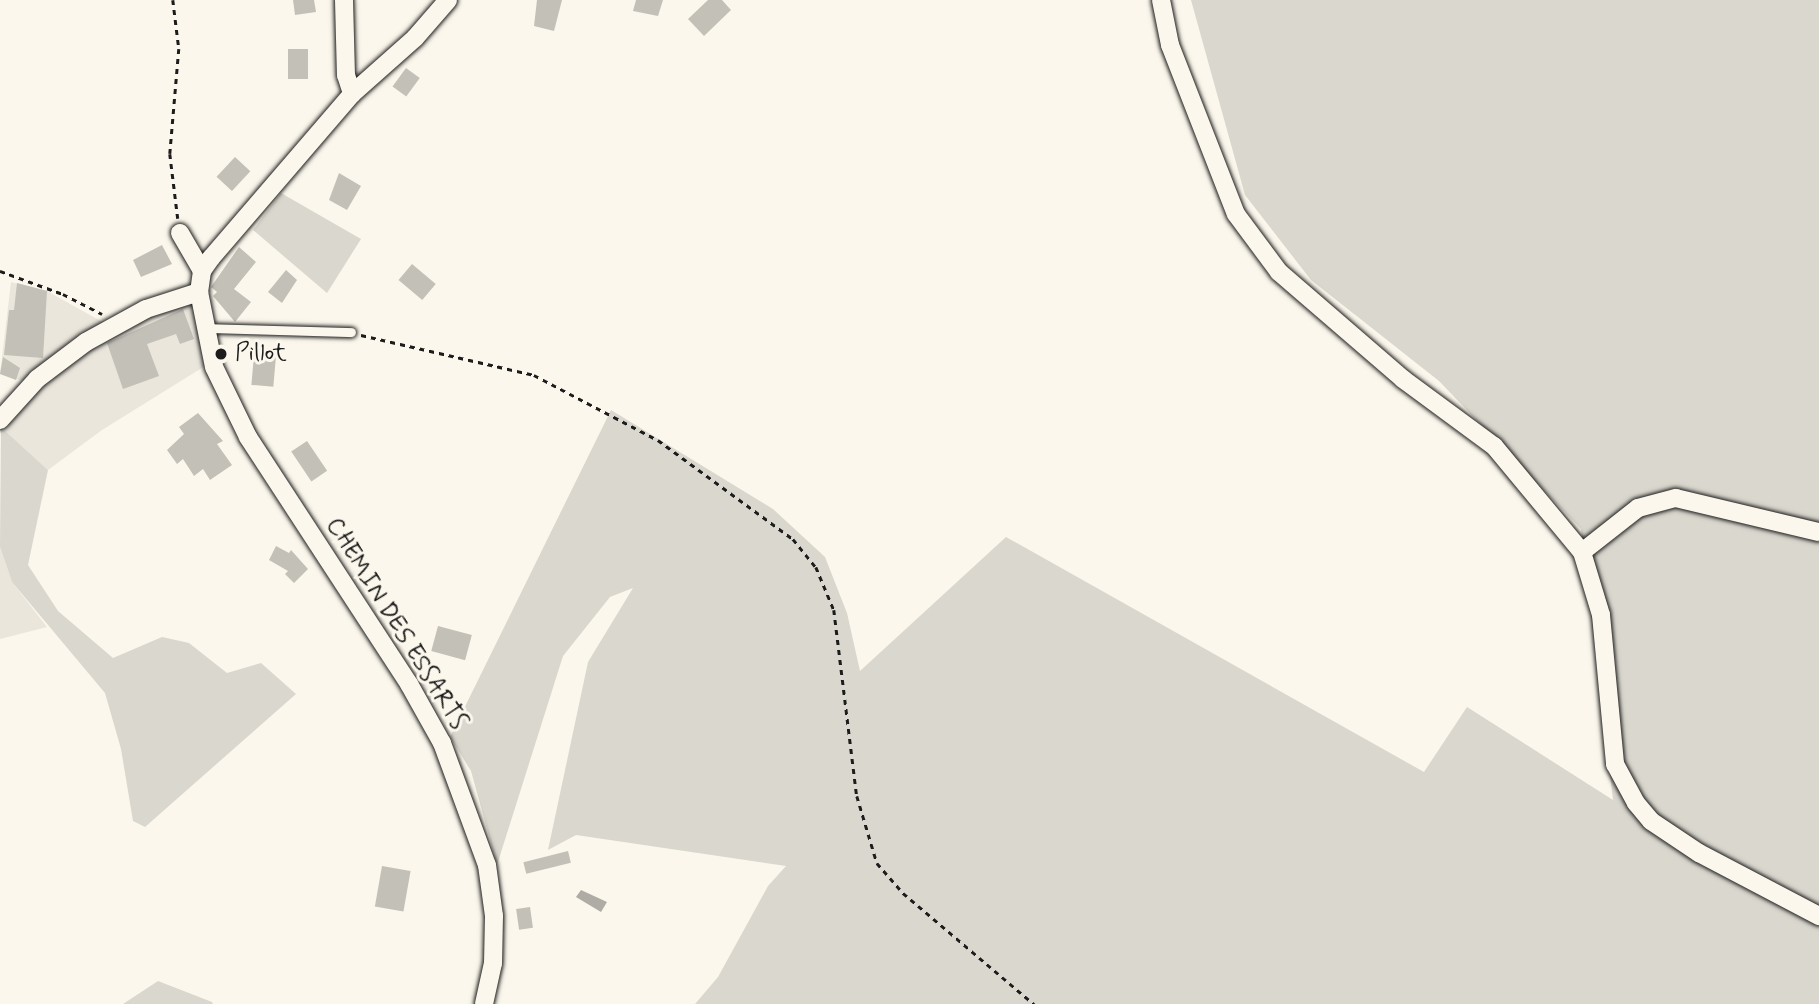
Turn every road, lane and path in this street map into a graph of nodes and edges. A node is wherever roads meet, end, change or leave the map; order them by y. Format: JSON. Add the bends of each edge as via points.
{"nodes":[{"id":1,"x":173,"y":0,"type":"edge"},
{"id":2,"x":344,"y":0,"type":"edge"},
{"id":3,"x":448,"y":0,"type":"edge"},
{"id":4,"x":1161,"y":0,"type":"edge"},
{"id":5,"x":352,"y":94,"type":"junction"},
{"id":6,"x":180,"y":233,"type":"joint"},
{"id":7,"x":0,"y":271,"type":"edge"},
{"id":8,"x":202,"y":271,"type":"junction"},
{"id":9,"x":199,"y":292,"type":"junction"},
{"id":10,"x":117,"y":322,"type":"junction"},
{"id":11,"x":205,"y":328,"type":"junction"},
{"id":12,"x":351,"y":332,"type":"joint"},
{"id":13,"x":0,"y":420,"type":"edge"},
{"id":14,"x":1819,"y":532,"type":"edge"},
{"id":15,"x":1582,"y":552,"type":"junction"},
{"id":16,"x":1819,"y":916,"type":"edge"},
{"id":17,"x":484,"y":1004,"type":"edge"},
{"id":18,"x":1034,"y":1004,"type":"edge"}],
"edges":[{"from":1,"to":6,"type":"path","via":[[179,49],[170,154]]},
{"from":2,"to":5,"type":"street","via":[[346,75]]},
{"from":3,"to":5,"type":"street","via":[[415,38]]},
{"from":4,"to":15,"type":"street","via":[[1170,45],[1236,214],[1279,272],[1403,379],[1494,446]]},
{"from":5,"to":8,"type":"street"},
{"from":6,"to":8,"type":"street"},
{"from":7,"to":10,"type":"path","via":[[63,294]]},
{"from":8,"to":9,"type":"street","name":"CHEMIN DES ESSARTS"},
{"from":9,"to":10,"type":"street"},
{"from":9,"to":11,"type":"street","name":"CHEMIN DES ESSARTS"},
{"from":10,"to":13,"type":"street","via":[[37,379]]},
{"from":11,"to":12,"type":"lane"},
{"from":11,"to":17,"type":"street","name":"CHEMIN DES ESSARTS","via":[[214,367],[248,437],[410,684],[442,743],[487,865],[494,916],[493,963]]},
{"from":12,"to":18,"type":"path","via":[[534,375],[658,440],[793,539],[816,567],[834,610],[857,796],[877,863],[903,893]]},
{"from":14,"to":15,"type":"street","via":[[1676,498],[1638,508]]},
{"from":15,"to":16,"type":"street","via":[[1601,615],[1610,737],[1625,786],[1651,821],[1683,843]]}]}
